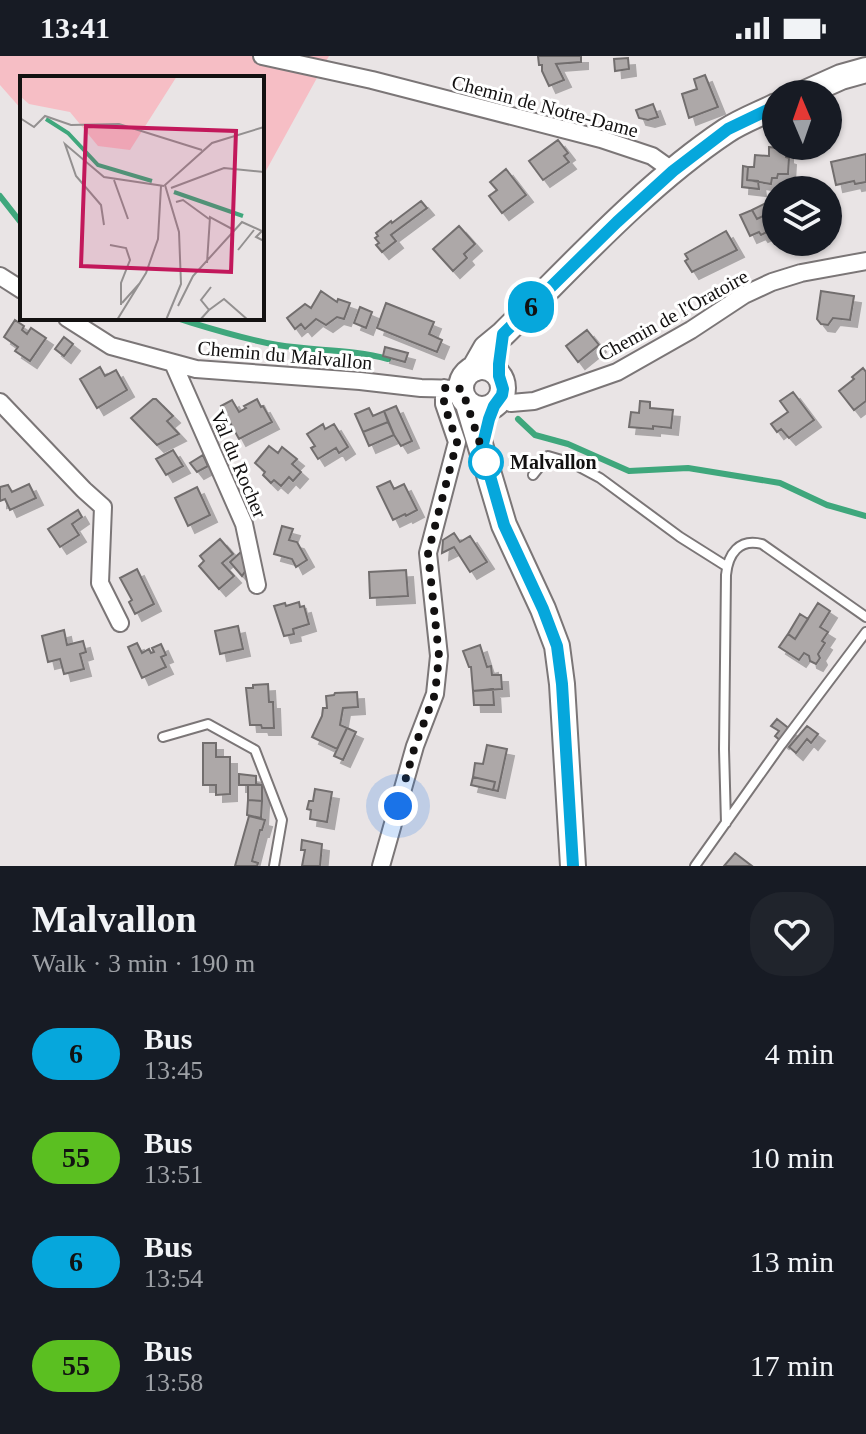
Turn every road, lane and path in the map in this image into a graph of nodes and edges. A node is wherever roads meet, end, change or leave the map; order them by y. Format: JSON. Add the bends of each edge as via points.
{"nodes":[{"id":1,"x":262,"y":56,"type":"edge"},
{"id":2,"x":866,"y":70,"type":"edge"},
{"id":3,"x":834,"y":80,"type":"edge"},
{"id":4,"x":762,"y":113,"type":"edge"},
{"id":5,"x":673,"y":171,"type":"junction"},
{"id":6,"x":866,"y":261,"type":"edge"},
{"id":7,"x":0,"y":276,"type":"edge"},
{"id":8,"x":20,"y":289,"type":"edge"},
{"id":9,"x":70,"y":320,"type":"edge"},
{"id":10,"x":503,"y":334,"type":"junction"},
{"id":11,"x":173,"y":363,"type":"junction"},
{"id":12,"x":462,"y":388,"type":"junction"},
{"id":13,"x":498,"y":393,"type":"junction"},
{"id":14,"x":0,"y":402,"type":"edge"},
{"id":15,"x":482,"y":448,"type":"junction"},
{"id":16,"x":533,"y":475,"type":"dead end"},
{"id":17,"x":726,"y":566,"type":"junction"},
{"id":18,"x":257,"y":585,"type":"dead end"},
{"id":19,"x":866,"y":617,"type":"edge"},
{"id":20,"x":120,"y":623,"type":"dead end"},
{"id":21,"x":866,"y":632,"type":"edge"},
{"id":22,"x":163,"y":737,"type":"dead end"},
{"id":23,"x":726,"y":823,"type":"junction"},
{"id":24,"x":274,"y":866,"type":"edge"},
{"id":25,"x":381,"y":866,"type":"edge"},
{"id":26,"x":573,"y":866,"type":"edge"},
{"id":27,"x":695,"y":866,"type":"edge"}],
"edges":[{"from":1,"to":5,"type":"street","name":"Chemin de Notre-Dame","via":[[601,139],[652,156]]},
{"from":2,"to":3,"type":"street"},
{"from":4,"to":5,"type":"street","via":[[728,129]]},
{"from":5,"to":10,"type":"street"},
{"from":6,"to":13,"type":"street","name":"Chemin de l'Oratoire","via":[[772,282],[617,372],[534,401],[511,403]]},
{"from":7,"to":8,"type":"street"},
{"from":9,"to":11,"type":"street","name":"Chemin du Malvallon","via":[[111,346]]},
{"from":10,"to":12,"type":"street","via":[[486,348]]},
{"from":10,"to":13,"type":"street"},
{"from":11,"to":12,"type":"street","name":"Chemin du Malvallon"},
{"from":11,"to":18,"type":"street","name":"Val du Rocher","via":[[244,524]]},
{"from":12,"to":13,"type":"street","via":[[481,409]]},
{"from":12,"to":13,"type":"street","via":[[488,368]]},
{"from":12,"to":15,"type":"street"},
{"from":12,"to":25,"type":"street","via":[[444,404],[457,442],[428,553],[439,656],[435,694]]},
{"from":13,"to":15,"type":"street"},
{"from":14,"to":20,"type":"street","via":[[103,507],[100,583]]},
{"from":15,"to":26,"type":"street","via":[[504,525],[557,646]]},
{"from":16,"to":17,"type":"lane","via":[[548,456],[572,463]]},
{"from":17,"to":19,"type":"lane","via":[[739,546],[762,544]]},
{"from":17,"to":23,"type":"lane"},
{"from":21,"to":23,"type":"lane"},
{"from":22,"to":24,"type":"lane","via":[[208,724],[255,750],[282,820]]},
{"from":23,"to":27,"type":"lane"}]}
